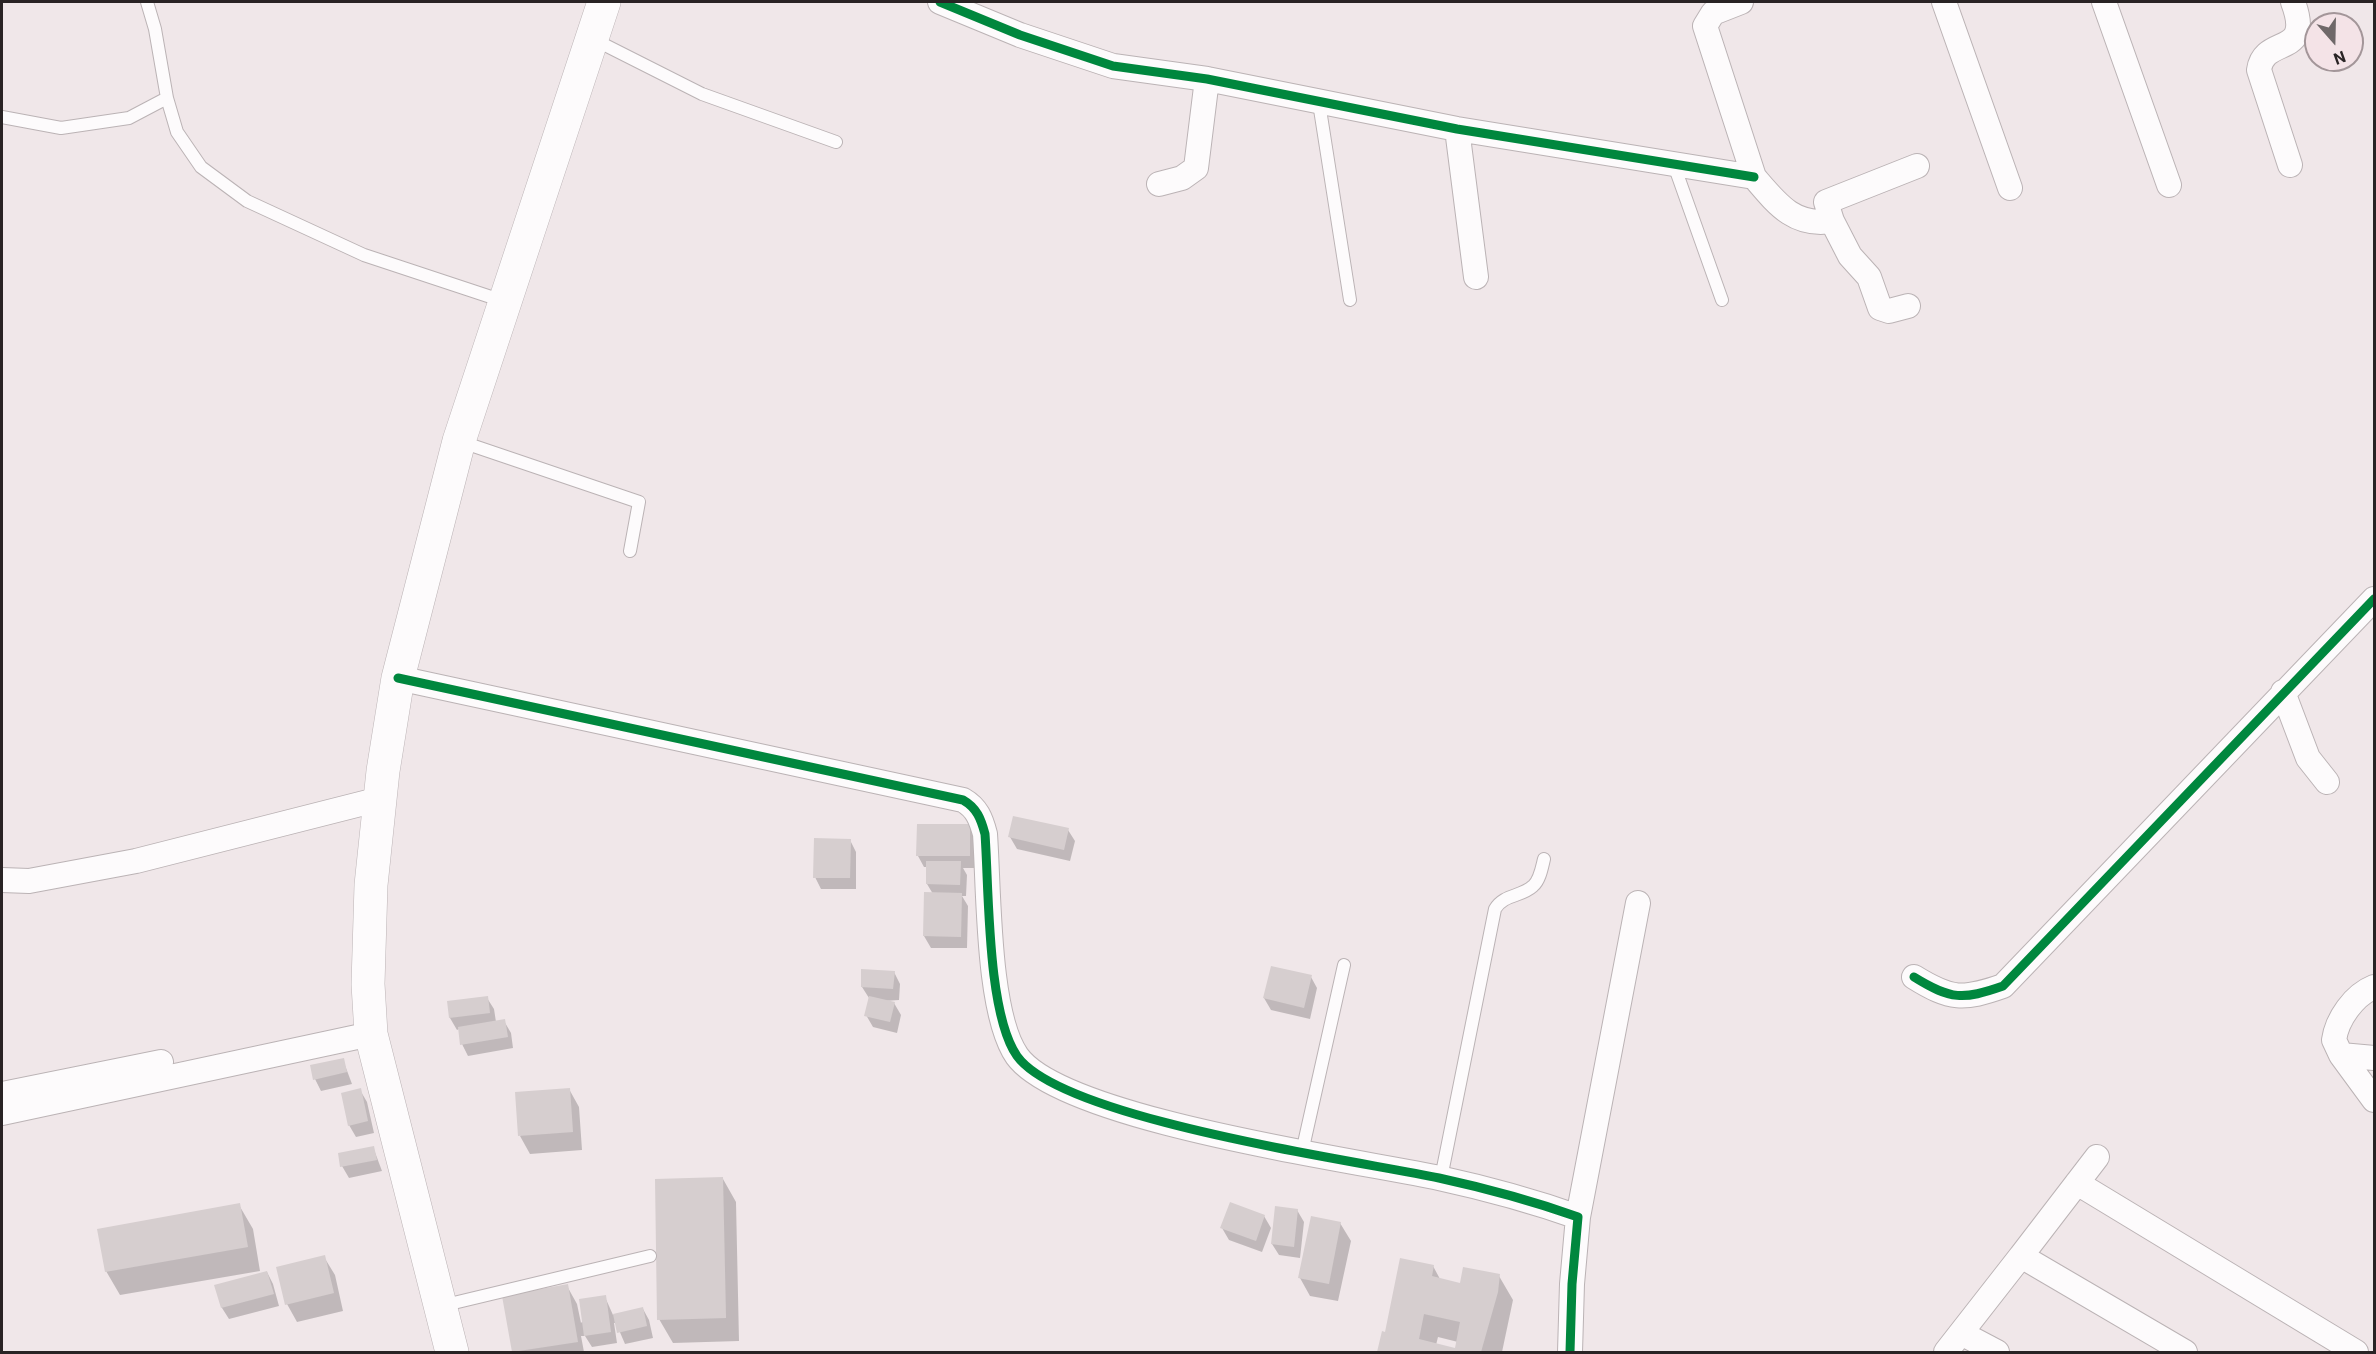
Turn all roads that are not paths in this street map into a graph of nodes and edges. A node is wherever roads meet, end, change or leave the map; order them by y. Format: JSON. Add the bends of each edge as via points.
{"nodes":[{"id":1,"x":147,"y":2,"type":"edge"},
{"id":2,"x":604,"y":2,"type":"edge"},
{"id":3,"x":940,"y":2,"type":"edge"},
{"id":4,"x":1741,"y":2,"type":"edge"},
{"id":5,"x":1944,"y":2,"type":"edge"},
{"id":6,"x":2104,"y":2,"type":"edge"},
{"id":7,"x":2293,"y":2,"type":"edge"},
{"id":8,"x":592,"y":39,"type":"junction"},
{"id":9,"x":1207,"y":79,"type":"junction"},
{"id":10,"x":167,"y":98,"type":"junction"},
{"id":11,"x":1319,"y":103,"type":"junction"},
{"id":12,"x":2,"y":117,"type":"edge"},
{"id":13,"x":1457,"y":129,"type":"junction"},
{"id":14,"x":836,"y":142,"type":"dead end"},
{"id":15,"x":1674,"y":165,"type":"junction"},
{"id":16,"x":2290,"y":165,"type":"dead end"},
{"id":17,"x":1917,"y":166,"type":"dead end"},
{"id":18,"x":1754,"y":177,"type":"junction"},
{"id":19,"x":1159,"y":184,"type":"dead end"},
{"id":20,"x":2169,"y":185,"type":"dead end"},
{"id":21,"x":2010,"y":188,"type":"dead end"},
{"id":22,"x":1832,"y":221,"type":"junction"},
{"id":23,"x":1476,"y":277,"type":"dead end"},
{"id":24,"x":1350,"y":300,"type":"dead end"},
{"id":25,"x":1722,"y":300,"type":"dead end"},
{"id":26,"x":504,"y":302,"type":"junction"},
{"id":27,"x":1908,"y":306,"type":"dead end"},
{"id":28,"x":459,"y":441,"type":"junction"},
{"id":29,"x":630,"y":551,"type":"dead end"},
{"id":30,"x":2374,"y":599,"type":"edge"},
{"id":31,"x":398,"y":678,"type":"junction"},
{"id":32,"x":2283,"y":692,"type":"junction"},
{"id":33,"x":2327,"y":782,"type":"dead end"},
{"id":34,"x":381,"y":799,"type":"junction"},
{"id":35,"x":1544,"y":858,"type":"dead end"},
{"id":36,"x":2,"y":880,"type":"edge"},
{"id":37,"x":1638,"y":903,"type":"dead end"},
{"id":38,"x":1344,"y":964,"type":"dead end"},
{"id":39,"x":1914,"y":977,"type":"dead end"},
{"id":40,"x":2374,"y":986,"type":"edge"},
{"id":41,"x":370,"y":1026,"type":"junction"},
{"id":42,"x":2341,"y":1055,"type":"junction"},
{"id":43,"x":2374,"y":1058,"type":"edge"},
{"id":44,"x":92,"y":1085,"type":"junction"},
{"id":45,"x":2,"y":1094,"type":"edge"},
{"id":46,"x":2374,"y":1100,"type":"edge"},
{"id":47,"x":2,"y":1113,"type":"edge"},
{"id":48,"x":1302,"y":1152,"type":"junction"},
{"id":49,"x":2097,"y":1157,"type":"dead end"},
{"id":50,"x":1441,"y":1178,"type":"junction"},
{"id":51,"x":2077,"y":1183,"type":"junction"},
{"id":52,"x":1578,"y":1217,"type":"junction"},
{"id":53,"x":650,"y":1256,"type":"dead end"},
{"id":54,"x":2021,"y":1256,"type":"junction"},
{"id":55,"x":439,"y":1306,"type":"junction"},
{"id":56,"x":1962,"y":1333,"type":"junction"},
{"id":57,"x":452,"y":1353,"type":"edge"},
{"id":58,"x":1570,"y":1353,"type":"edge"},
{"id":59,"x":1946,"y":1353,"type":"edge"},
{"id":60,"x":1997,"y":1353,"type":"edge"},
{"id":61,"x":2185,"y":1353,"type":"edge"},
{"id":62,"x":2356,"y":1353,"type":"edge"}],
"edges":[{"from":1,"to":10,"type":"lane"},
{"from":2,"to":8,"type":"highway"},
{"from":3,"to":9,"type":"street","via":[[1020,35],[1113,66]]},
{"from":4,"to":18,"type":"street","via":[[1713,13],[1705,26]]},
{"from":5,"to":21,"type":"street"},
{"from":6,"to":20,"type":"street"},
{"from":7,"to":16,"type":"street","via":[[2300,27],[2296,36],[2265,55],[2259,70]]},
{"from":8,"to":14,"type":"lane","via":[[702,94]]},
{"from":8,"to":26,"type":"highway"},
{"from":9,"to":11,"type":"street"},
{"from":9,"to":19,"type":"street","via":[[1196,168],[1182,178]]},
{"from":10,"to":12,"type":"lane","via":[[129,118],[61,128]]},
{"from":10,"to":26,"type":"lane","via":[[177,132],[201,167],[247,201],[364,255]]},
{"from":11,"to":13,"type":"street"},
{"from":11,"to":24,"type":"lane"},
{"from":13,"to":15,"type":"street"},
{"from":13,"to":23,"type":"street"},
{"from":15,"to":18,"type":"street"},
{"from":15,"to":25,"type":"lane"},
{"from":17,"to":22,"type":"street","via":[[1828,200],[1826,206]]},
{"from":18,"to":22,"type":"street","via":[[1770,197],[1798,219],[1814,224]]},
{"from":22,"to":27,"type":"street","via":[[1851,256],[1869,277],[1880,308],[1889,311]]},
{"from":26,"to":28,"type":"highway"},
{"from":28,"to":29,"type":"lane","via":[[639,502]]},
{"from":28,"to":31,"type":"highway"},
{"from":30,"to":32,"type":"street"},
{"from":31,"to":34,"type":"highway"},
{"from":31,"to":48,"type":"street","via":[[963,800],[979,814],[985,834],[995,986],[1001,1017],[1017,1056],[1032,1072],[1066,1091],[1158,1122]]},
{"from":32,"to":33,"type":"street","via":[[2308,758]]},
{"from":32,"to":39,"type":"street","via":[[2003,986],[1952,997]]},
{"from":34,"to":36,"type":"street","via":[[136,861],[29,881]]},
{"from":34,"to":41,"type":"highway","via":[[371,885]]},
{"from":35,"to":50,"type":"lane","via":[[1532,887],[1507,897],[1495,909]]},
{"from":37,"to":52,"type":"street"},
{"from":38,"to":48,"type":"lane"},
{"from":40,"to":42,"type":"street","via":[[2354,1001],[2341,1020],[2334,1040]]},
{"from":41,"to":44,"type":"street"},
{"from":41,"to":55,"type":"highway"},
{"from":42,"to":43,"type":"street"},
{"from":42,"to":46,"type":"street"},
{"from":44,"to":45,"type":"street"},
{"from":44,"to":47,"type":"street"},
{"from":48,"to":50,"type":"street"},
{"from":49,"to":51,"type":"street"},
{"from":50,"to":52,"type":"street"},
{"from":51,"to":54,"type":"street"},
{"from":51,"to":62,"type":"street"},
{"from":52,"to":58,"type":"street"},
{"from":53,"to":55,"type":"lane"},
{"from":54,"to":56,"type":"street"},
{"from":54,"to":61,"type":"street"},
{"from":55,"to":57,"type":"highway"},
{"from":56,"to":59,"type":"street"},
{"from":56,"to":60,"type":"street"}]}
